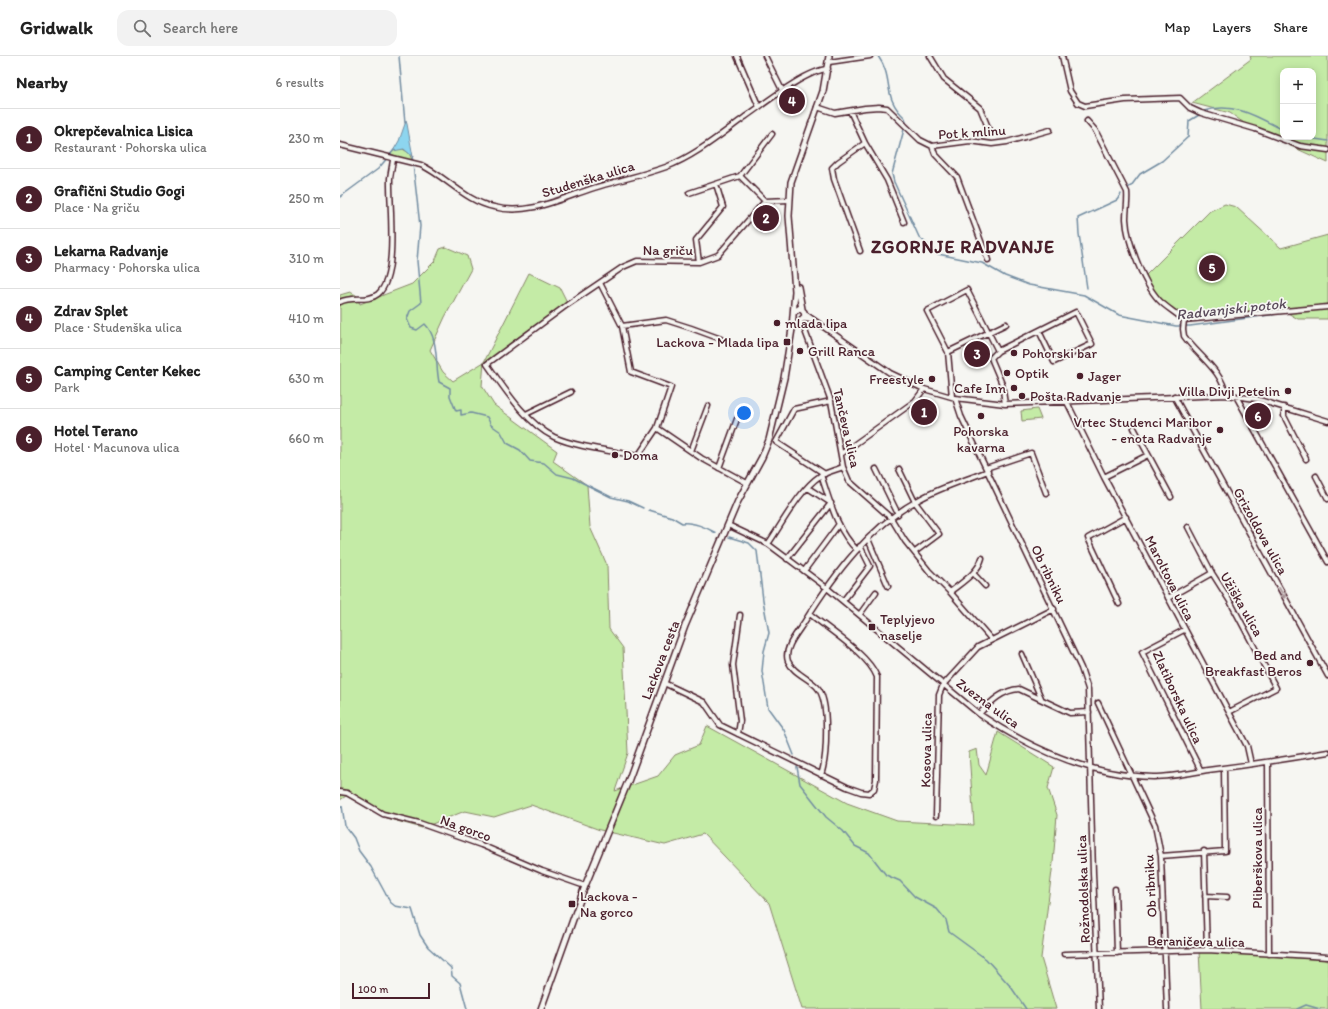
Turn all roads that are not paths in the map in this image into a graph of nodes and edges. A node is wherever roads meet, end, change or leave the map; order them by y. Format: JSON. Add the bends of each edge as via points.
{"nodes":[{"id":1,"x":737,"y":56,"type":"edge"},
{"id":2,"x":765,"y":56,"type":"edge"},
{"id":3,"x":830,"y":56,"type":"edge"},
{"id":4,"x":870,"y":56,"type":"edge"},
{"id":5,"x":930,"y":56,"type":"edge"},
{"id":6,"x":1062,"y":56,"type":"edge"},
{"id":7,"x":829,"y":62,"type":"junction"},
{"id":8,"x":828,"y":68,"type":"junction"},
{"id":9,"x":782,"y":90,"type":"junction"},
{"id":10,"x":759,"y":107,"type":"junction"},
{"id":11,"x":817,"y":107,"type":"junction"},
{"id":12,"x":850,"y":111,"type":"junction"},
{"id":13,"x":1087,"y":121,"type":"dead end"},
{"id":14,"x":1050,"y":130,"type":"dead end"},
{"id":15,"x":990,"y":132,"type":"dead end"},
{"id":16,"x":772,"y":134,"type":"dead end"},
{"id":17,"x":864,"y":143,"type":"junction"},
{"id":18,"x":340,"y":145,"type":"edge"},
{"id":19,"x":932,"y":146,"type":"junction"},
{"id":20,"x":1328,"y":150,"type":"edge"},
{"id":21,"x":392,"y":159,"type":"junction"},
{"id":22,"x":740,"y":176,"type":"junction"},
{"id":23,"x":716,"y":184,"type":"junction"},
{"id":24,"x":689,"y":193,"type":"dead end"},
{"id":25,"x":789,"y":200,"type":"junction"},
{"id":26,"x":765,"y":201,"type":"junction"},
{"id":27,"x":904,"y":222,"type":"dead end"},
{"id":28,"x":860,"y":251,"type":"dead end"},
{"id":29,"x":988,"y":260,"type":"dead end"},
{"id":30,"x":699,"y":262,"type":"junction"},
{"id":31,"x":794,"y":267,"type":"junction"},
{"id":32,"x":600,"y":283,"type":"junction"},
{"id":33,"x":340,"y":302,"type":"edge"},
{"id":34,"x":1328,"y":307,"type":"edge"},
{"id":35,"x":804,"y":312,"type":"junction"},
{"id":36,"x":794,"y":315,"type":"junction"},
{"id":37,"x":801,"y":320,"type":"junction"},
{"id":38,"x":813,"y":320,"type":"junction"},
{"id":39,"x":1184,"y":322,"type":"junction"},
{"id":40,"x":1006,"y":324,"type":"dead end"},
{"id":41,"x":622,"y":326,"type":"junction"},
{"id":42,"x":792,"y":328,"type":"junction"},
{"id":43,"x":804,"y":328,"type":"dead end"},
{"id":44,"x":1039,"y":331,"type":"junction"},
{"id":45,"x":989,"y":332,"type":"junction"},
{"id":46,"x":721,"y":339,"type":"dead end"},
{"id":47,"x":998,"y":351,"type":"junction"},
{"id":48,"x":948,"y":352,"type":"junction"},
{"id":49,"x":924,"y":389,"type":"junction"},
{"id":50,"x":572,"y":392,"type":"dead end"},
{"id":51,"x":1226,"y":395,"type":"junction"},
{"id":52,"x":1174,"y":396,"type":"junction"},
{"id":53,"x":1236,"y":396,"type":"junction"},
{"id":54,"x":953,"y":398,"type":"junction"},
{"id":55,"x":832,"y":401,"type":"junction"},
{"id":56,"x":1067,"y":402,"type":"junction"},
{"id":57,"x":1005,"y":404,"type":"junction"},
{"id":58,"x":708,"y":406,"type":"dead end"},
{"id":59,"x":1284,"y":407,"type":"junction"},
{"id":60,"x":526,"y":414,"type":"junction"},
{"id":61,"x":737,"y":419,"type":"dead end"},
{"id":62,"x":1328,"y":421,"type":"edge"},
{"id":63,"x":657,"y":428,"type":"junction"},
{"id":64,"x":1134,"y":428,"type":"dead end"},
{"id":65,"x":691,"y":451,"type":"junction"},
{"id":66,"x":841,"y":454,"type":"junction"},
{"id":67,"x":1148,"y":455,"type":"junction"},
{"id":68,"x":1306,"y":459,"type":"dead end"},
{"id":69,"x":719,"y":468,"type":"junction"},
{"id":70,"x":843,"y":468,"type":"junction"},
{"id":71,"x":876,"y":469,"type":"dead end"},
{"id":72,"x":899,"y":469,"type":"dead end"},
{"id":73,"x":987,"y":469,"type":"junction"},
{"id":74,"x":823,"y":474,"type":"junction"},
{"id":75,"x":1316,"y":476,"type":"dead end"},
{"id":76,"x":1104,"y":477,"type":"junction"},
{"id":77,"x":747,"y":484,"type":"junction"},
{"id":78,"x":808,"y":488,"type":"junction"},
{"id":79,"x":1046,"y":493,"type":"dead end"},
{"id":80,"x":1172,"y":497,"type":"dead end"},
{"id":81,"x":1328,"y":499,"type":"edge"},
{"id":82,"x":914,"y":502,"type":"junction"},
{"id":83,"x":831,"y":503,"type":"junction"},
{"id":84,"x":898,"y":514,"type":"junction"},
{"id":85,"x":1126,"y":517,"type":"junction"},
{"id":86,"x":891,"y":518,"type":"junction"},
{"id":87,"x":839,"y":524,"type":"junction"},
{"id":88,"x":728,"y":525,"type":"junction"},
{"id":89,"x":1188,"y":527,"type":"dead end"},
{"id":90,"x":868,"y":539,"type":"junction"},
{"id":91,"x":768,"y":544,"type":"junction"},
{"id":92,"x":860,"y":546,"type":"junction"},
{"id":93,"x":857,"y":550,"type":"junction"},
{"id":94,"x":915,"y":552,"type":"junction"},
{"id":95,"x":982,"y":558,"type":"dead end"},
{"id":96,"x":788,"y":559,"type":"junction"},
{"id":97,"x":1328,"y":562,"type":"edge"},
{"id":98,"x":804,"y":571,"type":"junction"},
{"id":99,"x":973,"y":573,"type":"junction"},
{"id":100,"x":1212,"y":573,"type":"junction"},
{"id":101,"x":888,"y":586,"type":"dead end"},
{"id":102,"x":985,"y":586,"type":"dead end"},
{"id":103,"x":827,"y":588,"type":"junction"},
{"id":104,"x":876,"y":592,"type":"dead end"},
{"id":105,"x":950,"y":592,"type":"junction"},
{"id":106,"x":1168,"y":598,"type":"junction"},
{"id":107,"x":843,"y":601,"type":"junction"},
{"id":108,"x":1119,"y":604,"type":"dead end"},
{"id":109,"x":1054,"y":609,"type":"junction"},
{"id":110,"x":810,"y":614,"type":"junction"},
{"id":111,"x":860,"y":614,"type":"junction"},
{"id":112,"x":740,"y":615,"type":"dead end"},
{"id":113,"x":1184,"y":630,"type":"junction"},
{"id":114,"x":991,"y":639,"type":"junction"},
{"id":115,"x":1022,"y":654,"type":"dead end"},
{"id":116,"x":1328,"y":676,"type":"edge"},
{"id":117,"x":664,"y":683,"type":"junction"},
{"id":118,"x":943,"y":685,"type":"junction"},
{"id":119,"x":1041,"y":699,"type":"junction"},
{"id":120,"x":1098,"y":703,"type":"dead end"},
{"id":121,"x":1089,"y":712,"type":"junction"},
{"id":122,"x":1229,"y":712,"type":"junction"},
{"id":123,"x":979,"y":714,"type":"junction"},
{"id":124,"x":738,"y":734,"type":"junction"},
{"id":125,"x":1328,"y":752,"type":"edge"},
{"id":126,"x":1268,"y":762,"type":"junction"},
{"id":127,"x":1251,"y":764,"type":"junction"},
{"id":128,"x":1090,"y":768,"type":"junction"},
{"id":129,"x":1224,"y":768,"type":"junction"},
{"id":130,"x":1201,"y":771,"type":"junction"},
{"id":131,"x":821,"y":775,"type":"junction"},
{"id":132,"x":1133,"y":776,"type":"junction"},
{"id":133,"x":340,"y":792,"type":"edge"},
{"id":134,"x":936,"y":816,"type":"dead end"},
{"id":135,"x":1204,"y":851,"type":"junction"},
{"id":136,"x":1161,"y":856,"type":"junction"},
{"id":137,"x":585,"y":886,"type":"junction"},
{"id":138,"x":1115,"y":889,"type":"dead end"},
{"id":139,"x":1205,"y":896,"type":"junction"},
{"id":140,"x":1227,"y":897,"type":"dead end"},
{"id":141,"x":1164,"y":950,"type":"junction"},
{"id":142,"x":1207,"y":950,"type":"junction"},
{"id":143,"x":1117,"y":952,"type":"junction"},
{"id":144,"x":1064,"y":954,"type":"dead end"},
{"id":145,"x":1097,"y":954,"type":"junction"},
{"id":146,"x":1269,"y":954,"type":"junction"},
{"id":147,"x":1328,"y":957,"type":"edge"},
{"id":148,"x":541,"y":1009,"type":"edge"},
{"id":149,"x":1099,"y":1009,"type":"edge"},
{"id":150,"x":1167,"y":1009,"type":"edge"}],
"edges":[{"from":1,"to":10,"type":"street"},
{"from":2,"to":9,"type":"street"},
{"from":3,"to":7,"type":"street"},
{"from":4,"to":7,"type":"street"},
{"from":5,"to":15,"type":"street","via":[[944,79],[980,108]]},
{"from":6,"to":20,"type":"street","via":[[1070,91],[1078,103],[1085,106],[1125,100],[1180,98],[1190,108],[1201,113],[1300,146]]},
{"from":7,"to":8,"type":"street"},
{"from":8,"to":9,"type":"street","name":"Studenška ulica"},
{"from":8,"to":11,"type":"street"},
{"from":9,"to":10,"type":"street","name":"Studenška ulica"},
{"from":10,"to":21,"type":"street","name":"Studenška ulica","via":[[711,142],[666,167],[527,208],[504,210],[481,204],[431,170]]},
{"from":11,"to":12,"type":"street","name":"Pot k mlinu","via":[[834,113]]},
{"from":11,"to":25,"type":"street","via":[[797,163]]},
{"from":12,"to":17,"type":"street"},
{"from":12,"to":19,"type":"street","name":"Pot k mlinu","via":[[883,107],[920,140]]},
{"from":13,"to":39,"type":"street","via":[[1095,130],[1126,192],[1126,220],[1134,252],[1145,276],[1162,303]]},
{"from":14,"to":19,"type":"street","name":"Pot k mlinu","via":[[1007,142],[992,144],[970,141]]},
{"from":16,"to":22,"type":"street"},
{"from":17,"to":27,"type":"street","via":[[887,180]]},
{"from":17,"to":28,"type":"street","via":[[832,168]]},
{"from":18,"to":21,"type":"street","name":"Studenška ulica"},
{"from":19,"to":29,"type":"street","name":"Pot k mlinu","via":[[935,154],[957,177]]},
{"from":21,"to":33,"type":"street","via":[[392,240],[385,284],[380,292],[371,298],[351,298]]},
{"from":22,"to":23,"type":"street"},
{"from":22,"to":26,"type":"street"},
{"from":23,"to":24,"type":"street"},
{"from":23,"to":30,"type":"street","via":[[723,207],[696,240]]},
{"from":25,"to":26,"type":"street"},
{"from":25,"to":31,"type":"street","via":[[788,216]]},
{"from":26,"to":30,"type":"street","name":"Na griču","via":[[718,255]]},
{"from":30,"to":32,"type":"street","name":"Na griču","via":[[638,261],[623,267]]},
{"from":31,"to":35,"type":"street"},
{"from":31,"to":36,"type":"street"},
{"from":32,"to":41,"type":"street","name":"Na griču"},
{"from":32,"to":60,"type":"street","name":"Na griču","via":[[487,364]]},
{"from":34,"to":39,"type":"street"},
{"from":35,"to":36,"type":"street","via":[[797,308]]},
{"from":35,"to":37,"type":"street"},
{"from":35,"to":38,"type":"street"},
{"from":36,"to":37,"type":"street"},
{"from":36,"to":42,"type":"street","name":"Lackova cesta"},
{"from":37,"to":38,"type":"street"},
{"from":37,"to":42,"type":"street"},
{"from":38,"to":49,"type":"street","via":[[880,367]]},
{"from":39,"to":51,"type":"street","via":[[1183,330],[1188,342],[1223,381]]},
{"from":40,"to":45,"type":"street"},
{"from":41,"to":46,"type":"street","via":[[666,320]]},
{"from":41,"to":63,"type":"street","name":"Na griču","via":[[631,372],[671,387]]},
{"from":42,"to":77,"type":"street","name":"Lackova cesta","via":[[784,378],[769,440]]},
{"from":43,"to":55,"type":"street","name":"Tančeva ulica"},
{"from":44,"to":44,"type":"street","via":[[1054,362],[1092,344],[1076,312]]},
{"from":44,"to":47,"type":"street"},
{"from":45,"to":47,"type":"street"},
{"from":45,"to":48,"type":"street"},
{"from":45,"to":48,"type":"street","via":[[967,290],[927,311]]},
{"from":47,"to":57,"type":"street","via":[[991,358],[1002,384]]},
{"from":48,"to":54,"type":"street","name":"Ob ribniku"},
{"from":49,"to":54,"type":"street"},
{"from":49,"to":66,"type":"street","via":[[915,401]]},
{"from":50,"to":60,"type":"street"},
{"from":51,"to":52,"type":"street"},
{"from":51,"to":53,"type":"street"},
{"from":52,"to":56,"type":"street"},
{"from":52,"to":116,"type":"street","name":"Grizoldova ulica","one_way":true},
{"from":53,"to":59,"type":"street"},
{"from":53,"to":97,"type":"street"},
{"from":54,"to":57,"type":"street"},
{"from":54,"to":73,"type":"street","name":"Ob ribniku"},
{"from":55,"to":66,"type":"street","name":"Tančeva ulica"},
{"from":55,"to":74,"type":"street","via":[[794,410],[776,442]]},
{"from":56,"to":57,"type":"street"},
{"from":56,"to":76,"type":"street","name":"Maroltova ulica"},
{"from":58,"to":65,"type":"street"},
{"from":59,"to":62,"type":"street"},
{"from":59,"to":68,"type":"street","via":[[1284,416]]},
{"from":60,"to":63,"type":"street","name":"Na griču","via":[[554,437],[638,456]]},
{"from":61,"to":69,"type":"street"},
{"from":63,"to":65,"type":"street"},
{"from":64,"to":67,"type":"street"},
{"from":65,"to":69,"type":"street"},
{"from":66,"to":70,"type":"street","name":"Tančeva ulica"},
{"from":67,"to":76,"type":"street"},
{"from":67,"to":80,"type":"street"},
{"from":69,"to":77,"type":"street"},
{"from":70,"to":74,"type":"street"},
{"from":70,"to":86,"type":"street","name":"Tančeva ulica","via":[[849,481]]},
{"from":71,"to":84,"type":"street"},
{"from":72,"to":82,"type":"street"},
{"from":73,"to":79,"type":"street","via":[[1031,453]]},
{"from":73,"to":82,"type":"street"},
{"from":73,"to":109,"type":"street","name":"Ob ribniku","via":[[1005,512]]},
{"from":74,"to":78,"type":"street"},
{"from":74,"to":83,"type":"street"},
{"from":75,"to":81,"type":"street"},
{"from":76,"to":85,"type":"street","name":"Maroltova ulica"},
{"from":77,"to":88,"type":"street","name":"Lackova cesta"},
{"from":78,"to":83,"type":"street"},
{"from":78,"to":91,"type":"street","via":[[784,518]]},
{"from":82,"to":84,"type":"street"},
{"from":82,"to":94,"type":"street","via":[[939,534]]},
{"from":83,"to":87,"type":"street"},
{"from":83,"to":96,"type":"street"},
{"from":84,"to":86,"type":"street"},
{"from":85,"to":106,"type":"street","name":"Maroltova ulica"},
{"from":85,"to":108,"type":"street","via":[[1088,538]]},
{"from":86,"to":90,"type":"street"},
{"from":86,"to":94,"type":"street","name":"Tančeva ulica"},
{"from":87,"to":93,"type":"street","via":[[848,541]]},
{"from":87,"to":98,"type":"street"},
{"from":88,"to":91,"type":"street","name":"Zvezna ulica"},
{"from":88,"to":117,"type":"street","name":"Lackova cesta"},
{"from":89,"to":100,"type":"street","name":"Užiška ulica"},
{"from":90,"to":92,"type":"street"},
{"from":90,"to":101,"type":"street"},
{"from":91,"to":96,"type":"street","name":"Zvezna ulica"},
{"from":92,"to":93,"type":"street"},
{"from":92,"to":107,"type":"street","via":[[870,566]]},
{"from":93,"to":103,"type":"street"},
{"from":94,"to":105,"type":"street","name":"Tančeva ulica","via":[[928,571]]},
{"from":95,"to":99,"type":"street"},
{"from":96,"to":98,"type":"street","name":"Zvezna ulica"},
{"from":98,"to":103,"type":"street","name":"Zvezna ulica"},
{"from":99,"to":102,"type":"street"},
{"from":99,"to":105,"type":"street"},
{"from":100,"to":106,"type":"street"},
{"from":100,"to":122,"type":"street","name":"Užiška ulica","via":[[1231,603],[1276,688]]},
{"from":103,"to":107,"type":"street","name":"Zvezna ulica"},
{"from":103,"to":110,"type":"street"},
{"from":104,"to":111,"type":"street"},
{"from":105,"to":114,"type":"street","name":"Tančeva ulica"},
{"from":106,"to":113,"type":"street","name":"Maroltova ulica"},
{"from":107,"to":111,"type":"street","name":"Zvezna ulica"},
{"from":109,"to":114,"type":"street"},
{"from":109,"to":121,"type":"street","name":"Ob ribniku","via":[[1085,678]]},
{"from":110,"to":131,"type":"street","via":[[787,654],[788,661],[795,670],[818,687],[824,697],[825,765]]},
{"from":110,"to":131,"type":"street","via":[[865,658],[877,677],[874,789],[869,793],[861,792]]},
{"from":111,"to":118,"type":"street","name":"Zvezna ulica"},
{"from":112,"to":124,"type":"street","via":[[733,665],[740,721]]},
{"from":113,"to":122,"type":"street","name":"Maroltova ulica"},
{"from":113,"to":130,"type":"street","name":"Zlatiborska ulica","via":[[1142,652]]},
{"from":114,"to":118,"type":"street","via":[[978,647]]},
{"from":115,"to":119,"type":"street"},
{"from":117,"to":124,"type":"street","via":[[704,702],[720,725]]},
{"from":117,"to":137,"type":"street","name":"Lackova cesta"},
{"from":118,"to":123,"type":"street","name":"Zvezna ulica"},
{"from":118,"to":134,"type":"street","name":"Kosova ulica","via":[[939,695]]},
{"from":119,"to":121,"type":"street","via":[[1070,713]]},
{"from":119,"to":123,"type":"street","via":[[1026,691],[1012,690],[990,703]]},
{"from":120,"to":132,"type":"street","name":"Ob ribniku"},
{"from":121,"to":128,"type":"street","name":"Ob ribniku"},
{"from":122,"to":127,"type":"street","name":"Maroltova ulica","via":[[1246,746]]},
{"from":123,"to":128,"type":"street","name":"Zvezna ulica","via":[[1002,730],[1033,746]]},
{"from":124,"to":131,"type":"street"},
{"from":125,"to":126,"type":"street","name":"Zvezna ulica"},
{"from":126,"to":127,"type":"street","name":"Zvezna ulica"},
{"from":126,"to":146,"type":"street","name":"Pliberškova ulica"},
{"from":127,"to":129,"type":"street","name":"Zvezna ulica"},
{"from":128,"to":132,"type":"street","name":"Zvezna ulica"},
{"from":128,"to":145,"type":"street","name":"Rožnodolska ulica"},
{"from":129,"to":130,"type":"street","name":"Zvezna ulica"},
{"from":129,"to":135,"type":"street","via":[[1225,851]]},
{"from":130,"to":132,"type":"street","name":"Zvezna ulica","via":[[1165,776]]},
{"from":132,"to":136,"type":"street","name":"Ob ribniku","via":[[1155,824]]},
{"from":133,"to":137,"type":"street","name":"Na gorco","via":[[347,793],[382,814],[419,823]]},
{"from":135,"to":136,"type":"street"},
{"from":135,"to":139,"type":"street"},
{"from":136,"to":141,"type":"street","name":"Ob ribniku"},
{"from":137,"to":148,"type":"street","name":"Lackova cesta"},
{"from":138,"to":143,"type":"street"},
{"from":139,"to":140,"type":"street"},
{"from":139,"to":142,"type":"street"},
{"from":141,"to":142,"type":"street","name":"Beraničeva ulica"},
{"from":141,"to":143,"type":"street","name":"Beraničeva ulica"},
{"from":141,"to":150,"type":"street","name":"Ob ribniku"},
{"from":142,"to":146,"type":"street","name":"Beraničeva ulica"},
{"from":143,"to":145,"type":"street","name":"Beraničeva ulica"},
{"from":144,"to":145,"type":"street","name":"Beraničeva ulica"},
{"from":145,"to":149,"type":"street","name":"Rožnodolska ulica"},
{"from":146,"to":147,"type":"street","name":"Beraničeva ulica"}]}
